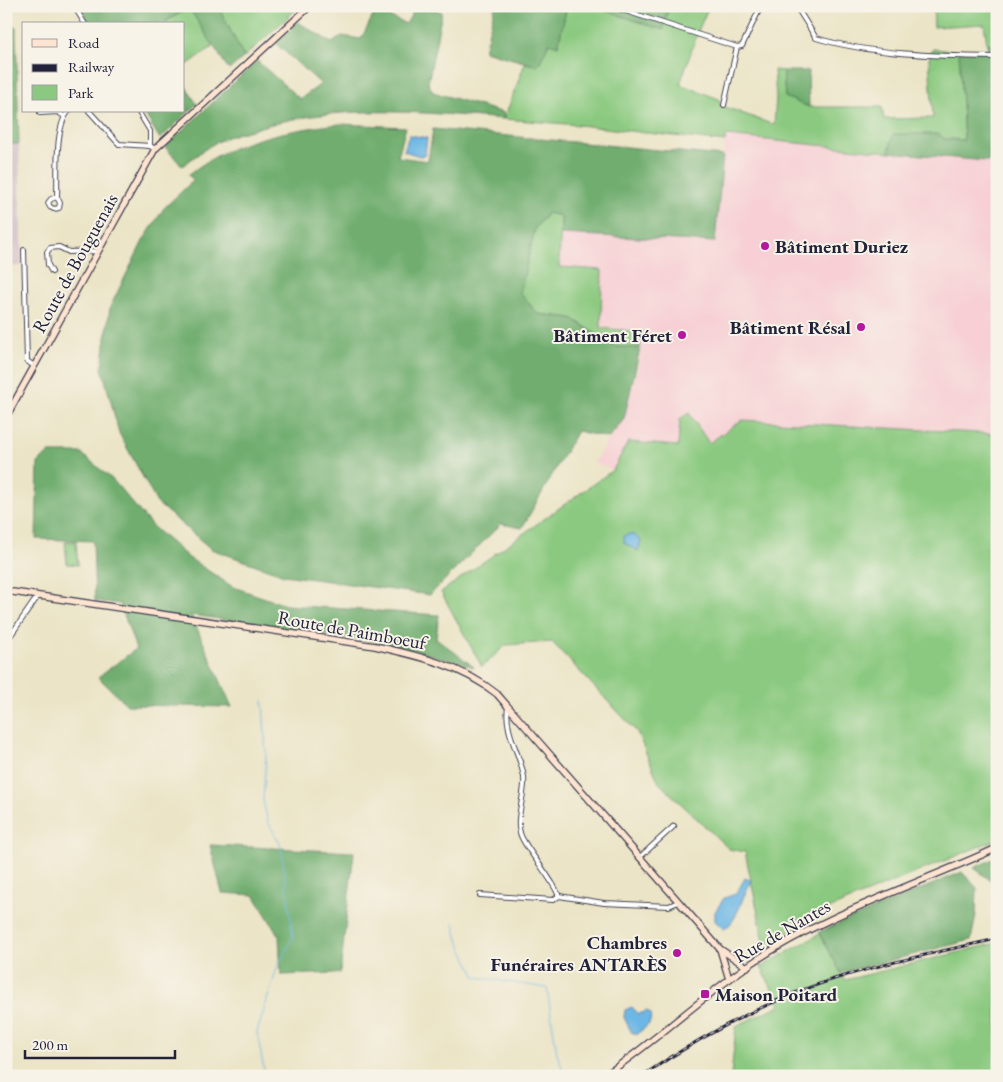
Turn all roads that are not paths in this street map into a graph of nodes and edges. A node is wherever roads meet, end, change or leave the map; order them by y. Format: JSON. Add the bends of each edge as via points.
{"nodes":[{"id":1,"x":74,"y":6,"type":"edge"},
{"id":2,"x":310,"y":6,"type":"edge"},
{"id":3,"x":610,"y":6,"type":"edge"},
{"id":4,"x":762,"y":6,"type":"edge"},
{"id":5,"x":796,"y":6,"type":"edge"},
{"id":6,"x":84,"y":22,"type":"edge"},
{"id":7,"x":737,"y":47,"type":"junction"},
{"id":8,"x":997,"y":56,"type":"edge"},
{"id":9,"x":724,"y":105,"type":"dead end"},
{"id":10,"x":40,"y":112,"type":"dead end"},
{"id":11,"x":67,"y":112,"type":"edge"},
{"id":12,"x":90,"y":112,"type":"edge"},
{"id":13,"x":139,"y":112,"type":"edge"},
{"id":14,"x":64,"y":116,"type":"junction"},
{"id":15,"x":153,"y":147,"type":"junction"},
{"id":16,"x":57,"y":197,"type":"dead end"},
{"id":17,"x":24,"y":250,"type":"dead end"},
{"id":18,"x":98,"y":251,"type":"junction"},
{"id":19,"x":52,"y":272,"type":"dead end"},
{"id":20,"x":34,"y":366,"type":"junction"},
{"id":21,"x":6,"y":417,"type":"edge"},
{"id":22,"x":6,"y":591,"type":"edge"},
{"id":23,"x":38,"y":596,"type":"junction"},
{"id":24,"x":6,"y":642,"type":"edge"},
{"id":25,"x":508,"y":707,"type":"junction"},
{"id":26,"x":674,"y":826,"type":"dead end"},
{"id":27,"x":997,"y":848,"type":"edge"},
{"id":28,"x":640,"y":858,"type":"junction"},
{"id":29,"x":480,"y":895,"type":"dead end"},
{"id":30,"x":559,"y":896,"type":"junction"},
{"id":31,"x":678,"y":902,"type":"junction"},
{"id":32,"x":720,"y":949,"type":"junction"},
{"id":33,"x":747,"y":967,"type":"junction"},
{"id":34,"x":729,"y":980,"type":"junction"},
{"id":35,"x":604,"y":1076,"type":"edge"}],
"edges":[{"from":1,"to":6,"type":"street"},
{"from":2,"to":15,"type":"street","name":"Route de Bouguenais"},
{"from":3,"to":7,"type":"street"},
{"from":4,"to":7,"type":"street","via":[[742,46]]},
{"from":5,"to":8,"type":"street","via":[[816,38],[835,44],[912,53]]},
{"from":7,"to":9,"type":"street"},
{"from":10,"to":14,"type":"street","via":[[58,112]]},
{"from":11,"to":14,"type":"street"},
{"from":12,"to":15,"type":"street","via":[[119,144]]},
{"from":13,"to":15,"type":"street","via":[[150,131]]},
{"from":14,"to":16,"type":"street","via":[[59,144]]},
{"from":15,"to":18,"type":"street","name":"Route de Bouguenais"},
{"from":17,"to":20,"type":"street","via":[[27,361]]},
{"from":18,"to":19,"type":"street","via":[[69,252],[59,247],[50,248],[47,252],[48,265]]},
{"from":18,"to":20,"type":"street","name":"Route de Bouguenais"},
{"from":20,"to":21,"type":"street","name":"Route de Bouguenais"},
{"from":22,"to":23,"type":"street","name":"Route de Paimboeuf"},
{"from":23,"to":24,"type":"street"},
{"from":23,"to":25,"type":"street","name":"Route de Paimboeuf","via":[[376,646],[424,657],[476,679],[497,694]]},
{"from":25,"to":28,"type":"street","name":"Route de Paimboeuf"},
{"from":25,"to":30,"type":"street","via":[[507,723],[524,778],[521,837],[548,874]]},
{"from":26,"to":28,"type":"street"},
{"from":27,"to":33,"type":"street","name":"Rue de Nantes","via":[[836,916]]},
{"from":28,"to":31,"type":"street","name":"Route de Paimboeuf"},
{"from":29,"to":30,"type":"street","via":[[553,900]]},
{"from":30,"to":31,"type":"street","via":[[604,903],[669,906]]},
{"from":31,"to":32,"type":"street","name":"Route de Paimboeuf"},
{"from":32,"to":33,"type":"street","name":"Route de Paimboeuf"},
{"from":32,"to":34,"type":"street","name":"Route de Paimboeuf"},
{"from":33,"to":34,"type":"street","name":"Rue de Nantes"},
{"from":34,"to":35,"type":"street","name":"Rue de Nantes"}]}
